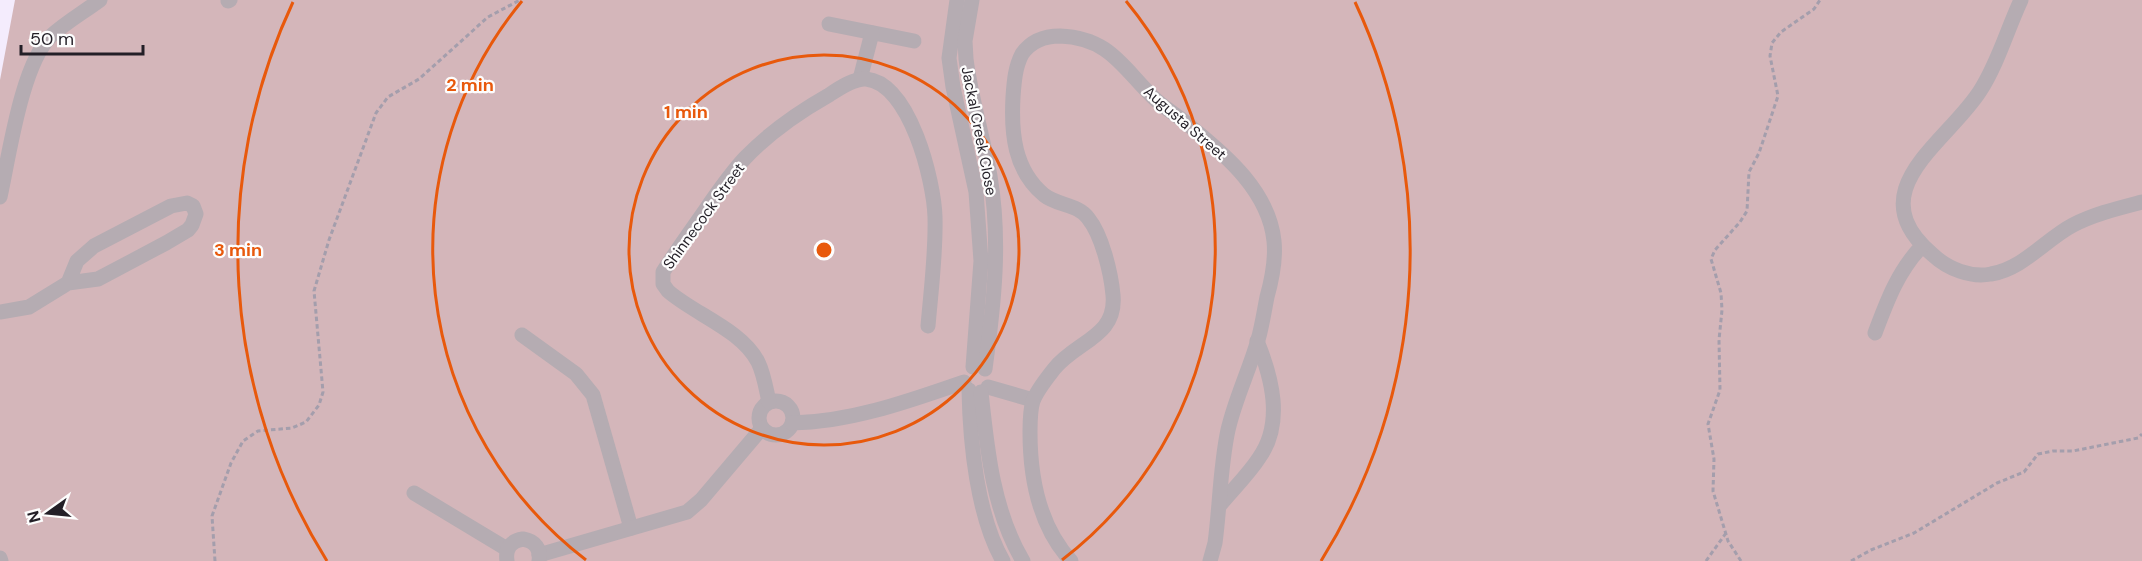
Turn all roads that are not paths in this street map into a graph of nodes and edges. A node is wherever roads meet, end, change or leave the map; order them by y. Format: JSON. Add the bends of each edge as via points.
{"nodes":[{"id":1,"x":100,"y":0,"type":"edge"},
{"id":2,"x":957,"y":0,"type":"edge"},
{"id":3,"x":972,"y":0,"type":"edge"},
{"id":4,"x":2021,"y":0,"type":"edge"},
{"id":5,"x":830,"y":24,"type":"dead end"},
{"id":6,"x":872,"y":33,"type":"junction"},
{"id":7,"x":914,"y":41,"type":"dead end"},
{"id":8,"x":860,"y":79,"type":"junction"},
{"id":9,"x":0,"y":197,"type":"edge"},
{"id":10,"x":2142,"y":202,"type":"edge"},
{"id":11,"x":1922,"y":246,"type":"junction"},
{"id":12,"x":68,"y":283,"type":"junction"},
{"id":13,"x":0,"y":312,"type":"edge"},
{"id":14,"x":928,"y":326,"type":"dead end"},
{"id":15,"x":1875,"y":333,"type":"dead end"},
{"id":16,"x":522,"y":335,"type":"dead end"},
{"id":17,"x":1257,"y":341,"type":"junction"},
{"id":18,"x":979,"y":368,"type":"junction"},
{"id":19,"x":975,"y":388,"type":"junction"},
{"id":20,"x":1033,"y":400,"type":"junction"},
{"id":21,"x":769,"y":402,"type":"junction"},
{"id":22,"x":792,"y":423,"type":"junction"},
{"id":23,"x":762,"y":428,"type":"junction"},
{"id":24,"x":414,"y":493,"type":"dead end"},
{"id":25,"x":1220,"y":505,"type":"junction"},
{"id":26,"x":631,"y":528,"type":"junction"},
{"id":27,"x":507,"y":555,"type":"edge"},
{"id":28,"x":539,"y":558,"type":"edge"},
{"id":29,"x":1003,"y":561,"type":"edge"},
{"id":30,"x":1023,"y":561,"type":"edge"},
{"id":31,"x":1071,"y":561,"type":"edge"},
{"id":32,"x":1210,"y":561,"type":"edge"}],
"edges":[{"from":1,"to":9,"type":"street","via":[[51,36],[40,49],[26,85]]},
{"from":2,"to":18,"type":"street","name":"Jackal Creek Close","via":[[950,72],[976,192],[981,261]]},
{"from":3,"to":18,"type":"street","name":"Jackal Creek Close","via":[[966,59],[990,176],[997,249],[994,303]]},
{"from":4,"to":11,"type":"street","via":[[1981,89],[1915,166],[1907,184],[1904,215]]},
{"from":5,"to":6,"type":"street"},
{"from":6,"to":7,"type":"street"},
{"from":6,"to":8,"type":"street"},
{"from":8,"to":14,"type":"street","via":[[883,85],[900,102],[927,169],[935,215]]},
{"from":8,"to":21,"type":"street","name":"Shinnecock Street","via":[[822,99],[756,147],[732,173],[663,272],[663,284],[668,291],[732,335],[755,357]]},
{"from":10,"to":11,"type":"street","via":[[2071,225],[2024,258],[1991,275],[1957,270]]},
{"from":11,"to":15,"type":"street","via":[[1897,279]]},
{"from":12,"to":12,"type":"street","via":[[98,279],[183,233],[195,220],[196,210],[186,203],[171,206],[94,246],[77,261]]},
{"from":12,"to":13,"type":"street","via":[[29,307]]},
{"from":16,"to":26,"type":"street","via":[[576,374],[593,395]]},
{"from":17,"to":20,"type":"street","name":"Augusta Street","via":[[1275,259],[1264,205],[1252,187],[1102,45],[1052,36],[1031,44],[1016,70],[1013,139],[1024,169],[1043,194],[1080,210],[1091,222],[1109,271],[1113,310],[1103,331],[1054,368]]},
{"from":17,"to":25,"type":"street","name":"Augusta Street","via":[[1228,429]]},
{"from":17,"to":25,"type":"street","name":"Augusta Street","via":[[1270,383],[1274,421],[1261,457]]},
{"from":18,"to":19,"type":"street","via":[[966,373]]},
{"from":18,"to":19,"type":"street","via":[[990,375]]},
{"from":19,"to":20,"type":"street"},
{"from":19,"to":22,"type":"street","via":[[823,422]]},
{"from":19,"to":29,"type":"street","via":[[970,429],[978,481],[992,536]]},
{"from":19,"to":30,"type":"street","via":[[999,504]]},
{"from":20,"to":31,"type":"street","name":"Augusta Street","via":[[1030,450],[1038,497],[1051,533]]},
{"from":21,"to":22,"type":"street","via":[[777,401],[790,408]]},
{"from":21,"to":23,"type":"street","via":[[759,413]]},
{"from":22,"to":23,"type":"street","via":[[786,432],[776,435]]},
{"from":23,"to":26,"type":"street","via":[[691,509]]},
{"from":24,"to":27,"type":"street"},
{"from":25,"to":32,"type":"street","name":"Augusta Street"},
{"from":26,"to":28,"type":"street"},
{"from":27,"to":28,"type":"street","via":[[523,538],[536,544]]}]}
